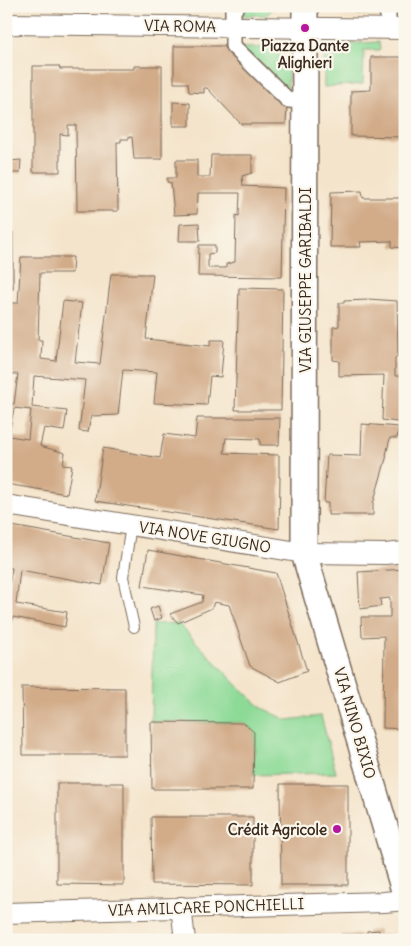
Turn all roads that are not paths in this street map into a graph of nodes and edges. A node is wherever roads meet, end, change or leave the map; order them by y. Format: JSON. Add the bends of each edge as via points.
{"nodes":[{"id":1,"x":382,"y":6,"type":"edge"},
{"id":2,"x":234,"y":14,"type":"edge"},
{"id":3,"x":305,"y":17,"type":"edge"},
{"id":4,"x":6,"y":24,"type":"edge"},
{"id":5,"x":396,"y":29,"type":"edge"},
{"id":6,"x":305,"y":101,"type":"junction"},
{"id":7,"x":6,"y":505,"type":"edge"},
{"id":8,"x":131,"y":525,"type":"junction"},
{"id":9,"x":405,"y":552,"type":"edge"},
{"id":10,"x":304,"y":554,"type":"junction"},
{"id":11,"x":134,"y":627,"type":"dead end"},
{"id":12,"x":405,"y":894,"type":"edge"},
{"id":13,"x":405,"y":900,"type":"edge"},
{"id":14,"x":181,"y":907,"type":"junction"},
{"id":15,"x":6,"y":913,"type":"edge"},
{"id":16,"x":185,"y":940,"type":"edge"}],
"edges":[{"from":1,"to":5,"type":"street"},
{"from":2,"to":3,"type":"street"},
{"from":2,"to":4,"type":"street","name":"VIA ROMA"},
{"from":2,"to":6,"type":"street","via":[[233,46],[288,100]]},
{"from":3,"to":5,"type":"street"},
{"from":3,"to":6,"type":"street","name":"VIA GIUSEPPE GARIBALDI"},
{"from":6,"to":10,"type":"street","name":"VIA GIUSEPPE GARIBALDI"},
{"from":7,"to":8,"type":"street","name":"VIA NOVE GIUGNO"},
{"from":8,"to":10,"type":"street","name":"VIA NOVE GIUGNO"},
{"from":8,"to":11,"type":"lane","via":[[123,577]]},
{"from":9,"to":10,"type":"street","name":"VIA NOVE GIUGNO"},
{"from":10,"to":12,"type":"street","name":"VIA NINO BIXIO"},
{"from":13,"to":14,"type":"street","name":"VIA AMILCARE PONCHIELLI"},
{"from":14,"to":15,"type":"street","name":"VIA AMILCARE PONCHIELLI"},
{"from":14,"to":16,"type":"street"}]}
